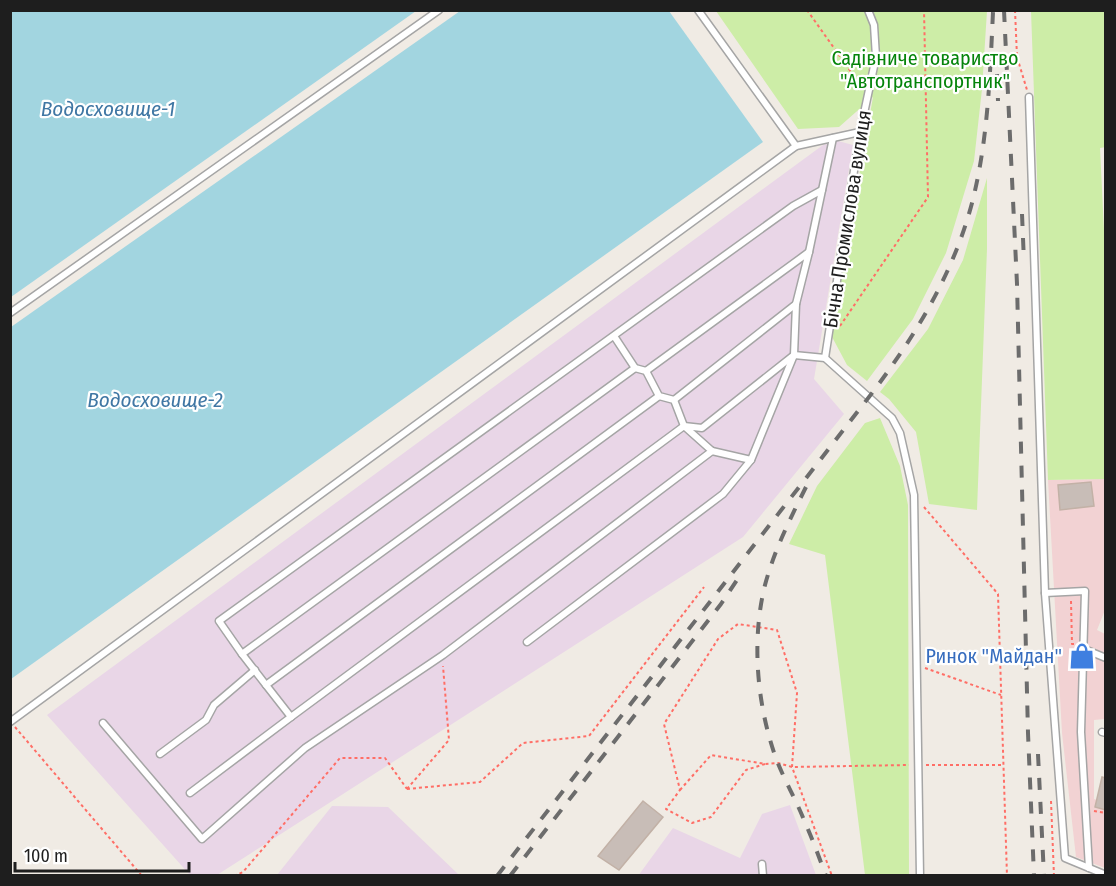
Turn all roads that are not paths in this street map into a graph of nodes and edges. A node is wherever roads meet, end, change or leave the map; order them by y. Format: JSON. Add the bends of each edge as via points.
{"nodes":[{"id":1,"x":439,"y":10,"type":"edge"},
{"id":2,"x":698,"y":10,"type":"edge"},
{"id":3,"x":868,"y":10,"type":"edge"},
{"id":4,"x":1029,"y":97,"type":"road end"},
{"id":5,"x":860,"y":132,"type":"junction"},
{"id":6,"x":833,"y":138,"type":"junction"},
{"id":7,"x":796,"y":146,"type":"junction"},
{"id":8,"x":822,"y":190,"type":"junction"},
{"id":9,"x":809,"y":252,"type":"junction"},
{"id":10,"x":796,"y":304,"type":"junction"},
{"id":11,"x":10,"y":313,"type":"edge"},
{"id":12,"x":614,"y":336,"type":"junction"},
{"id":13,"x":794,"y":355,"type":"junction"},
{"id":14,"x":825,"y":358,"type":"junction"},
{"id":15,"x":635,"y":368,"type":"junction"},
{"id":16,"x":646,"y":371,"type":"junction"},
{"id":17,"x":659,"y":396,"type":"junction"},
{"id":18,"x":674,"y":400,"type":"junction"},
{"id":19,"x":684,"y":426,"type":"junction"},
{"id":20,"x":712,"y":451,"type":"junction"},
{"id":21,"x":751,"y":460,"type":"junction"},
{"id":22,"x":1046,"y":593,"type":"junction"},
{"id":23,"x":527,"y":642,"type":"dead end"},
{"id":24,"x":1084,"y":649,"type":"junction"},
{"id":25,"x":242,"y":654,"type":"junction"},
{"id":26,"x":1106,"y":658,"type":"edge"},
{"id":27,"x":255,"y":670,"type":"junction"},
{"id":28,"x":266,"y":685,"type":"junction"},
{"id":29,"x":291,"y":717,"type":"junction"},
{"id":30,"x":10,"y":722,"type":"edge"},
{"id":31,"x":102,"y":723,"type":"dead end"},
{"id":32,"x":160,"y":754,"type":"dead end"},
{"id":33,"x":190,"y":793,"type":"dead end"},
{"id":34,"x":762,"y":864,"type":"dead end"},
{"id":35,"x":1089,"y":868,"type":"junction"},
{"id":36,"x":1106,"y":874,"type":"edge"},
{"id":37,"x":763,"y":876,"type":"edge"},
{"id":38,"x":920,"y":876,"type":"edge"}],
"edges":[{"from":1,"to":11,"type":"lane"},
{"from":2,"to":7,"type":"lane"},
{"from":3,"to":5,"type":"lane","name":"Бічна Промислова вулиця","via":[[874,25],[876,57]]},
{"from":4,"to":22,"type":"lane"},
{"from":5,"to":6,"type":"lane"},
{"from":5,"to":14,"type":"lane","name":"Бічна Промислова вулиця"},
{"from":6,"to":7,"type":"lane"},
{"from":6,"to":8,"type":"lane"},
{"from":7,"to":30,"type":"lane"},
{"from":8,"to":9,"type":"lane"},
{"from":8,"to":12,"type":"lane"},
{"from":9,"to":10,"type":"lane"},
{"from":9,"to":16,"type":"lane"},
{"from":10,"to":13,"type":"lane"},
{"from":10,"to":18,"type":"lane"},
{"from":12,"to":15,"type":"lane"},
{"from":12,"to":25,"type":"lane","via":[[219,621]]},
{"from":13,"to":14,"type":"lane"},
{"from":13,"to":19,"type":"lane","via":[[702,428]]},
{"from":13,"to":21,"type":"lane"},
{"from":14,"to":38,"type":"lane","via":[[892,418],[900,433],[914,495]]},
{"from":15,"to":16,"type":"lane"},
{"from":15,"to":25,"type":"lane"},
{"from":16,"to":17,"type":"lane"},
{"from":17,"to":18,"type":"lane"},
{"from":17,"to":28,"type":"lane"},
{"from":18,"to":19,"type":"lane"},
{"from":19,"to":20,"type":"lane"},
{"from":19,"to":29,"type":"lane"},
{"from":20,"to":21,"type":"lane"},
{"from":20,"to":31,"type":"lane","via":[[442,656],[305,748],[202,839]]},
{"from":21,"to":23,"type":"lane","via":[[723,494]]},
{"from":22,"to":24,"type":"lane","via":[[1085,591]]},
{"from":22,"to":35,"type":"lane","via":[[1065,858]]},
{"from":24,"to":26,"type":"lane"},
{"from":24,"to":35,"type":"lane","via":[[1081,732]]},
{"from":25,"to":27,"type":"lane"},
{"from":27,"to":28,"type":"lane"},
{"from":27,"to":32,"type":"lane","via":[[214,705],[206,720]]},
{"from":28,"to":29,"type":"lane"},
{"from":29,"to":33,"type":"lane"},
{"from":34,"to":37,"type":"lane"},
{"from":35,"to":36,"type":"lane"}]}
